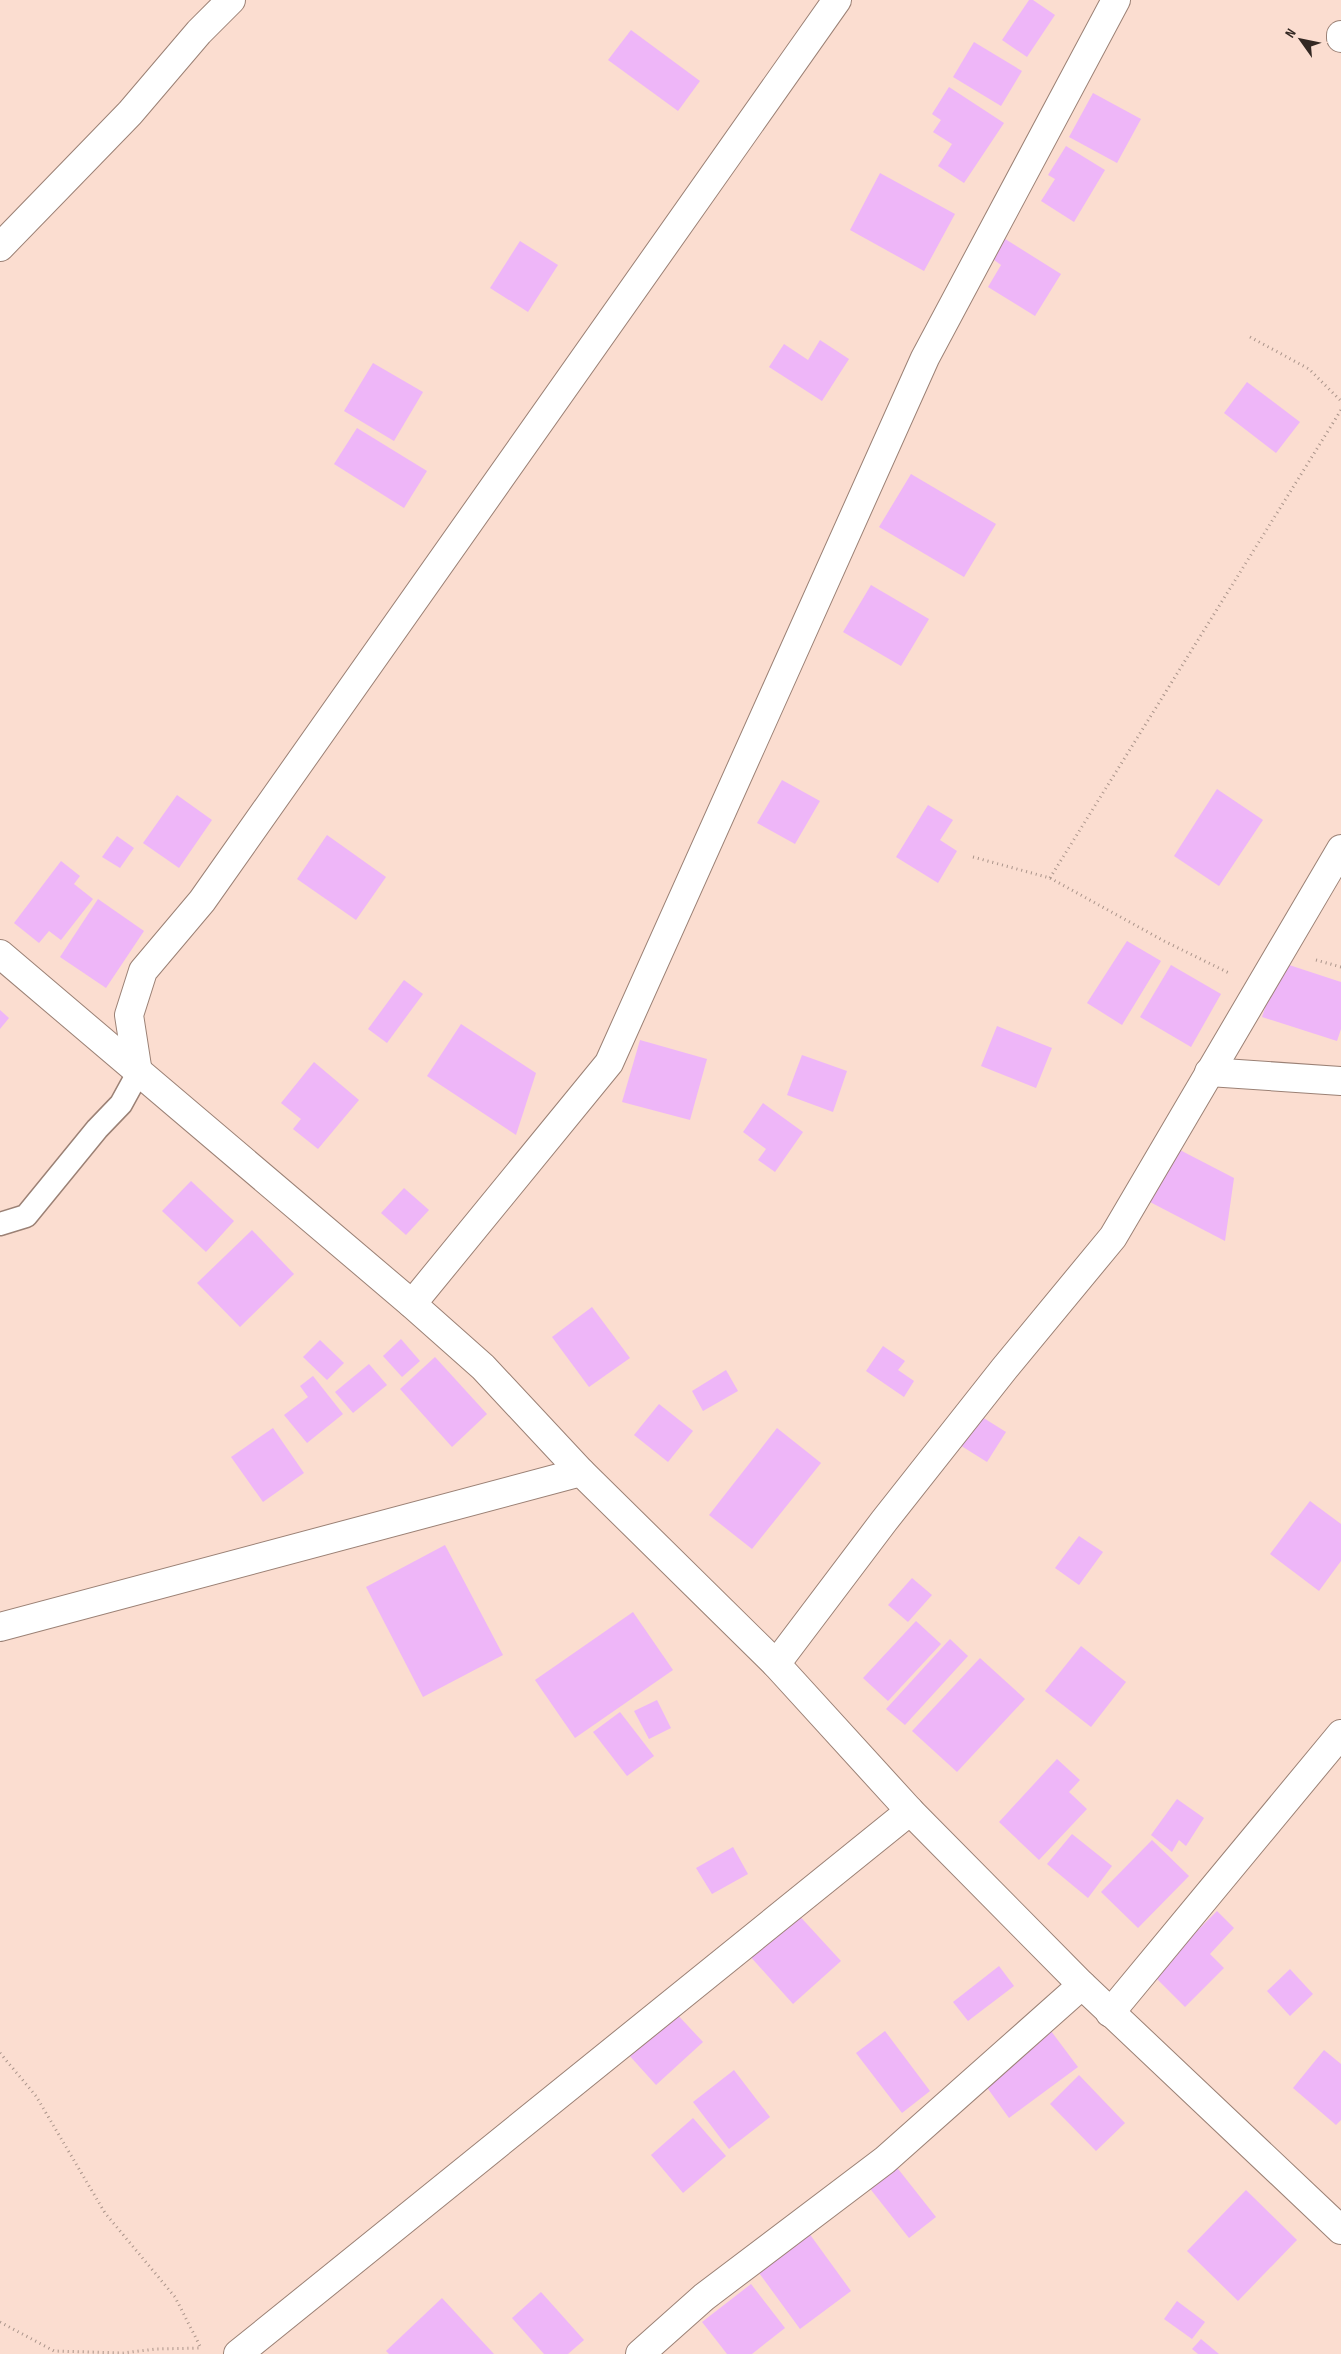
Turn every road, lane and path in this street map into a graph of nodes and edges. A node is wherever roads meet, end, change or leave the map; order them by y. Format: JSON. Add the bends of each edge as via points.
{"nodes":[{"id":1,"x":231,"y":0,"type":"edge"},
{"id":2,"x":837,"y":0,"type":"edge"},
{"id":3,"x":1116,"y":0,"type":"edge"},
{"id":4,"x":0,"y":247,"type":"edge"},
{"id":5,"x":1250,"y":337,"type":"dead end"},
{"id":6,"x":1341,"y":401,"type":"edge"},
{"id":7,"x":1341,"y":410,"type":"edge"},
{"id":8,"x":1341,"y":849,"type":"edge"},
{"id":9,"x":972,"y":858,"type":"dead end"},
{"id":10,"x":1050,"y":878,"type":"junction"},
{"id":11,"x":0,"y":954,"type":"edge"},
{"id":12,"x":1258,"y":987,"type":"junction"},
{"id":13,"x":1209,"y":1072,"type":"junction"},
{"id":14,"x":138,"y":1073,"type":"junction"},
{"id":15,"x":1341,"y":1081,"type":"edge"},
{"id":16,"x":0,"y":1224,"type":"edge"},
{"id":17,"x":412,"y":1304,"type":"junction"},
{"id":18,"x":581,"y":1472,"type":"junction"},
{"id":19,"x":0,"y":1627,"type":"edge"},
{"id":20,"x":776,"y":1664,"type":"junction"},
{"id":21,"x":1341,"y":1734,"type":"edge"},
{"id":22,"x":910,"y":1811,"type":"junction"},
{"id":23,"x":1082,"y":1985,"type":"junction"},
{"id":24,"x":1110,"y":2012,"type":"junction"},
{"id":25,"x":0,"y":2053,"type":"edge"},
{"id":26,"x":1341,"y":2230,"type":"edge"},
{"id":27,"x":0,"y":2322,"type":"edge"},
{"id":28,"x":201,"y":2348,"type":"junction"},
{"id":29,"x":207,"y":2351,"type":"dead end"},
{"id":30,"x":238,"y":2354,"type":"edge"},
{"id":31,"x":640,"y":2354,"type":"edge"}],
"edges":[{"from":1,"to":4,"type":"street","via":[[199,32],[130,113]]},
{"from":2,"to":14,"type":"street","via":[[202,902],[143,971],[128,1015]]},
{"from":3,"to":17,"type":"street","via":[[924,358],[609,1063]]},
{"from":5,"to":6,"type":"path","via":[[1309,369]]},
{"from":7,"to":10,"type":"path"},
{"from":8,"to":12,"type":"street"},
{"from":9,"to":10,"type":"path"},
{"from":10,"to":12,"type":"path","via":[[1164,941]]},
{"from":11,"to":14,"type":"street"},
{"from":12,"to":13,"type":"street"},
{"from":13,"to":15,"type":"street"},
{"from":13,"to":20,"type":"street","via":[[1113,1237],[884,1521]]},
{"from":14,"to":16,"type":"lane","via":[[121,1104],[26,1216]]},
{"from":14,"to":17,"type":"street"},
{"from":17,"to":18,"type":"street","via":[[483,1367]]},
{"from":18,"to":19,"type":"street"},
{"from":18,"to":20,"type":"street"},
{"from":20,"to":22,"type":"street"},
{"from":21,"to":24,"type":"street"},
{"from":22,"to":23,"type":"street"},
{"from":22,"to":30,"type":"street"},
{"from":23,"to":24,"type":"street"},
{"from":23,"to":31,"type":"street","via":[[884,2160],[704,2297]]},
{"from":24,"to":26,"type":"street"},
{"from":25,"to":28,"type":"path","via":[[36,2096],[105,2213],[175,2297]]},
{"from":27,"to":28,"type":"path","via":[[54,2351],[123,2353]]},
{"from":28,"to":29,"type":"path"}]}
